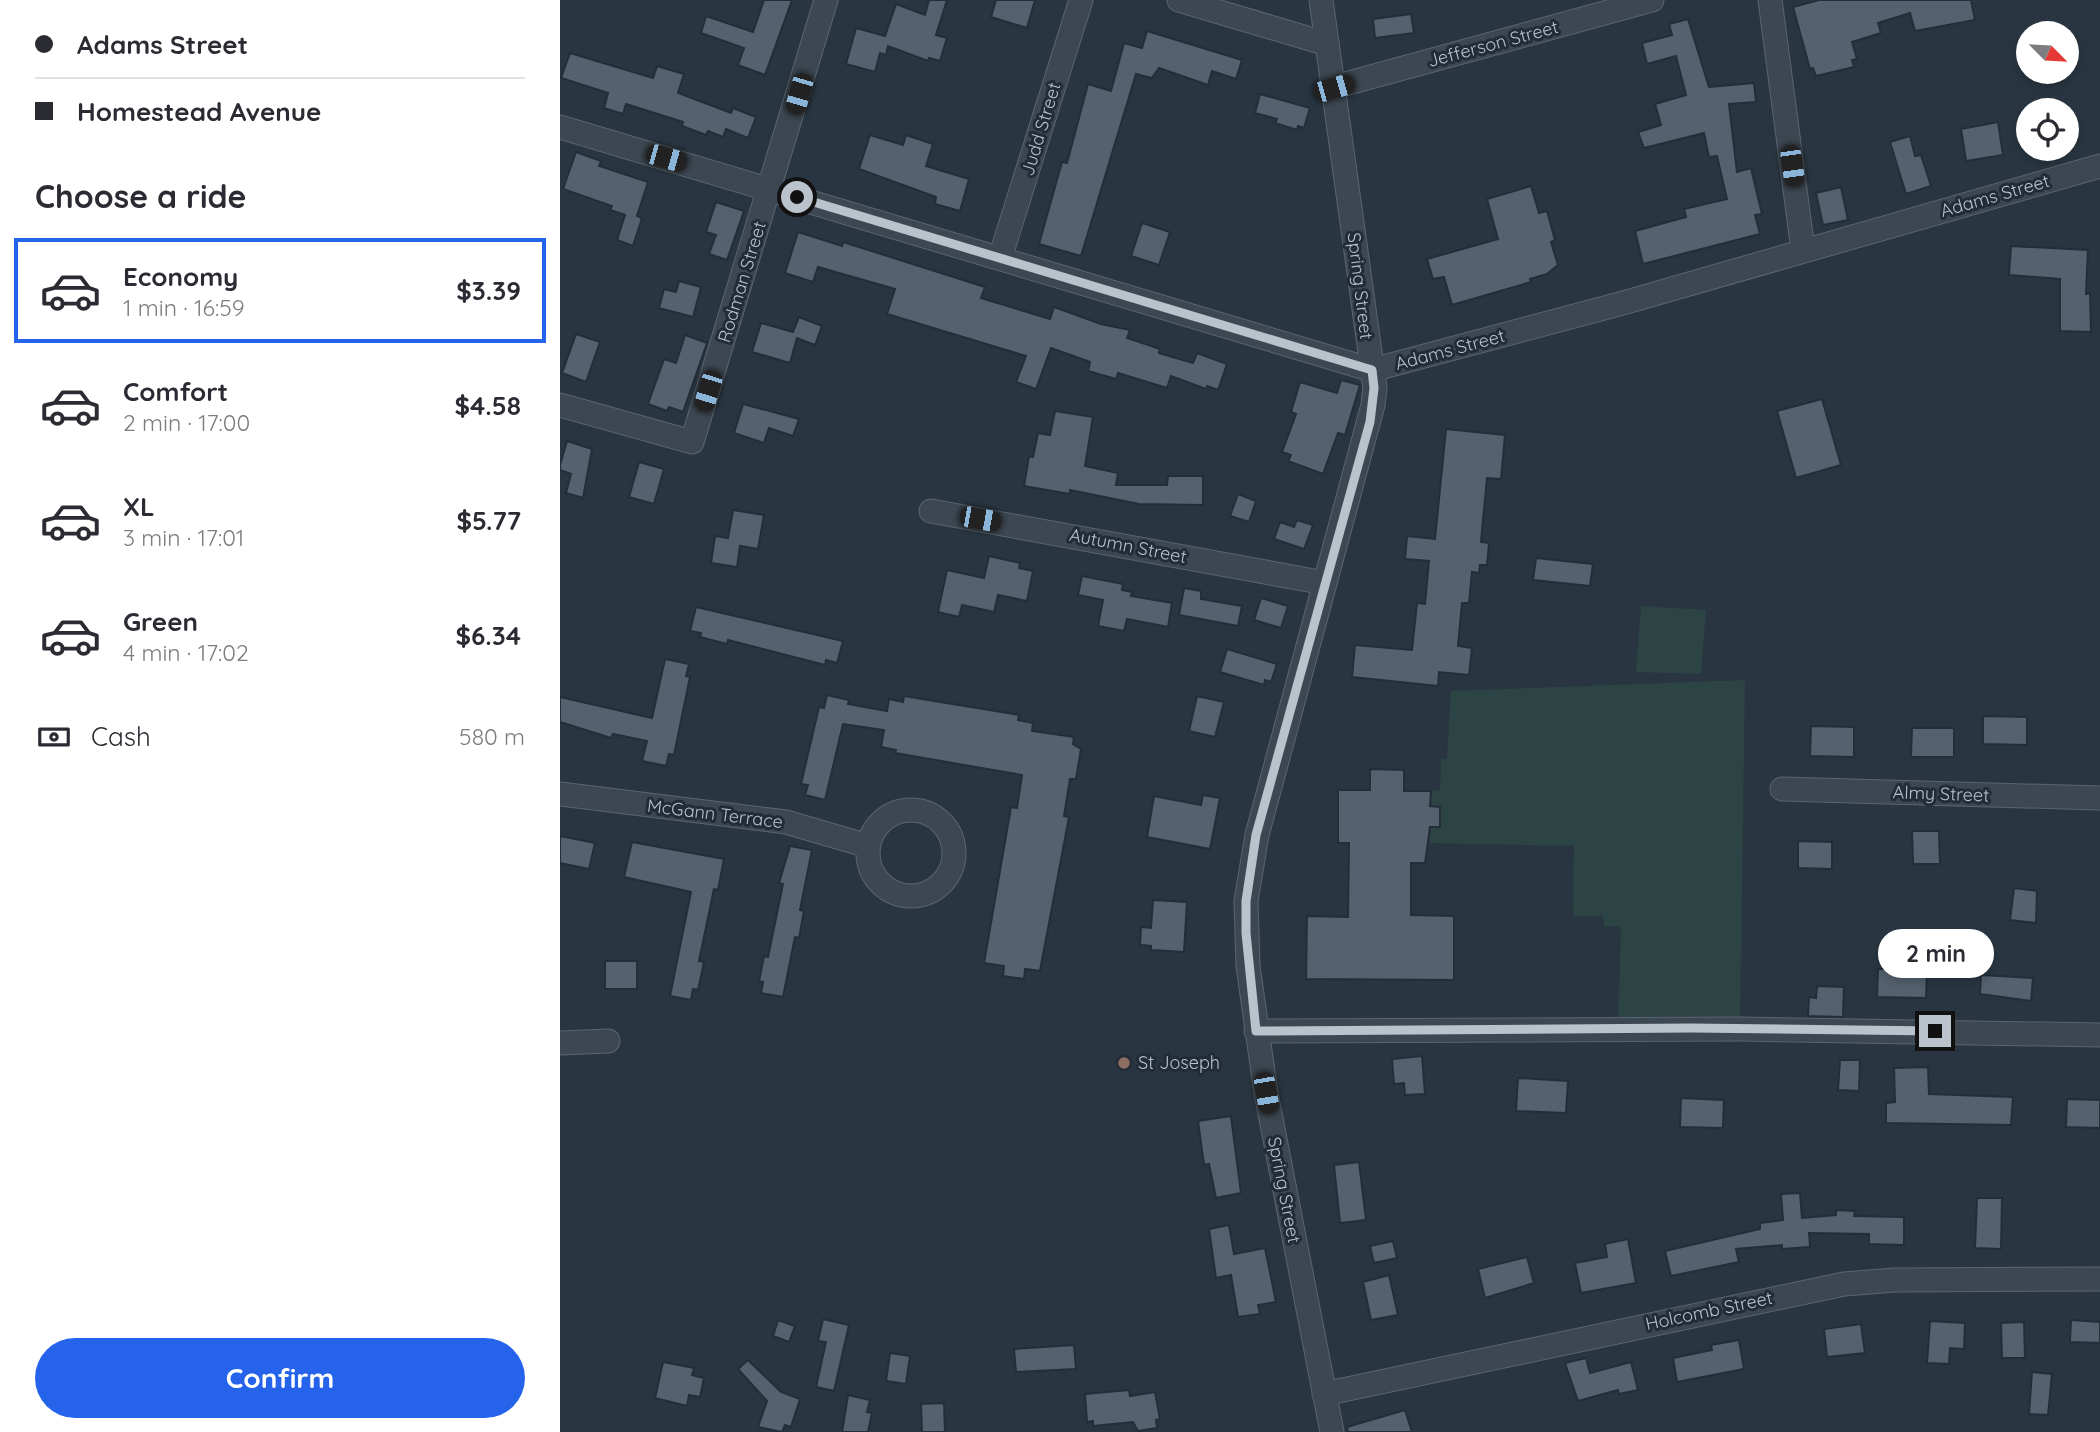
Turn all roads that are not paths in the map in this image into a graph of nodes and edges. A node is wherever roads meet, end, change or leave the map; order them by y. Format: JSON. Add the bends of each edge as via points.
{"nodes":[{"id":1,"x":826,"y":0,"type":"edge"},
{"id":2,"x":1081,"y":0,"type":"edge"},
{"id":3,"x":1179,"y":0,"type":"edge"},
{"id":4,"x":1321,"y":0,"type":"edge"},
{"id":5,"x":1652,"y":0,"type":"edge"},
{"id":6,"x":1770,"y":0,"type":"edge"},
{"id":7,"x":1327,"y":44,"type":"junction"},
{"id":8,"x":1334,"y":88,"type":"junction"},
{"id":9,"x":560,"y":127,"type":"edge"},
{"id":10,"x":2100,"y":166,"type":"edge"},
{"id":11,"x":771,"y":189,"type":"junction"},
{"id":12,"x":1803,"y":250,"type":"junction"},
{"id":13,"x":1000,"y":258,"type":"junction"},
{"id":14,"x":1372,"y":370,"type":"junction"},
{"id":15,"x":560,"y":405,"type":"edge"},
{"id":16,"x":930,"y":511,"type":"dead end"},
{"id":17,"x":1325,"y":583,"type":"junction"},
{"id":18,"x":1782,"y":789,"type":"dead end"},
{"id":19,"x":560,"y":794,"type":"edge"},
{"id":20,"x":2100,"y":798,"type":"edge"},
{"id":21,"x":868,"y":846,"type":"dead end"},
{"id":22,"x":1256,"y":1031,"type":"junction"},
{"id":23,"x":2100,"y":1035,"type":"edge"},
{"id":24,"x":608,"y":1041,"type":"dead end"},
{"id":25,"x":560,"y":1043,"type":"edge"},
{"id":26,"x":2100,"y":1279,"type":"edge"},
{"id":27,"x":1324,"y":1394,"type":"junction"},
{"id":28,"x":1331,"y":1432,"type":"edge"}],
"edges":[{"from":1,"to":11,"type":"street","name":"Rodman Street"},
{"from":2,"to":13,"type":"street","name":"Judd Street"},
{"from":3,"to":7,"type":"street"},
{"from":4,"to":7,"type":"street","name":"Spring Street"},
{"from":5,"to":8,"type":"street","name":"Jefferson Street"},
{"from":6,"to":12,"type":"street"},
{"from":7,"to":8,"type":"street","name":"Spring Street"},
{"from":8,"to":14,"type":"street","name":"Spring Street"},
{"from":9,"to":11,"type":"street","name":"Adams Street"},
{"from":10,"to":12,"type":"street","name":"Adams Street"},
{"from":11,"to":13,"type":"street","name":"Adams Street"},
{"from":11,"to":15,"type":"street","name":"Rodman Street","via":[[692,442]]},
{"from":12,"to":14,"type":"street","name":"Adams Street"},
{"from":13,"to":14,"type":"street","name":"Adams Street"},
{"from":14,"to":17,"type":"street","name":"Spring Street","via":[[1370,422]]},
{"from":16,"to":17,"type":"street","name":"Autumn Street"},
{"from":17,"to":22,"type":"street","name":"Spring Street","via":[[1250,870],[1246,933]]},
{"from":18,"to":20,"type":"street","name":"Almy Street"},
{"from":19,"to":21,"type":"street","name":"McGann Terrace","via":[[786,822]]},
{"from":22,"to":23,"type":"street","via":[[1740,1028]]},
{"from":22,"to":27,"type":"street","name":"Spring Street"},
{"from":24,"to":25,"type":"street"},
{"from":26,"to":27,"type":"street","name":"Holcomb Street","via":[[1844,1284]]},
{"from":27,"to":28,"type":"street","name":"Spring Street"}]}
